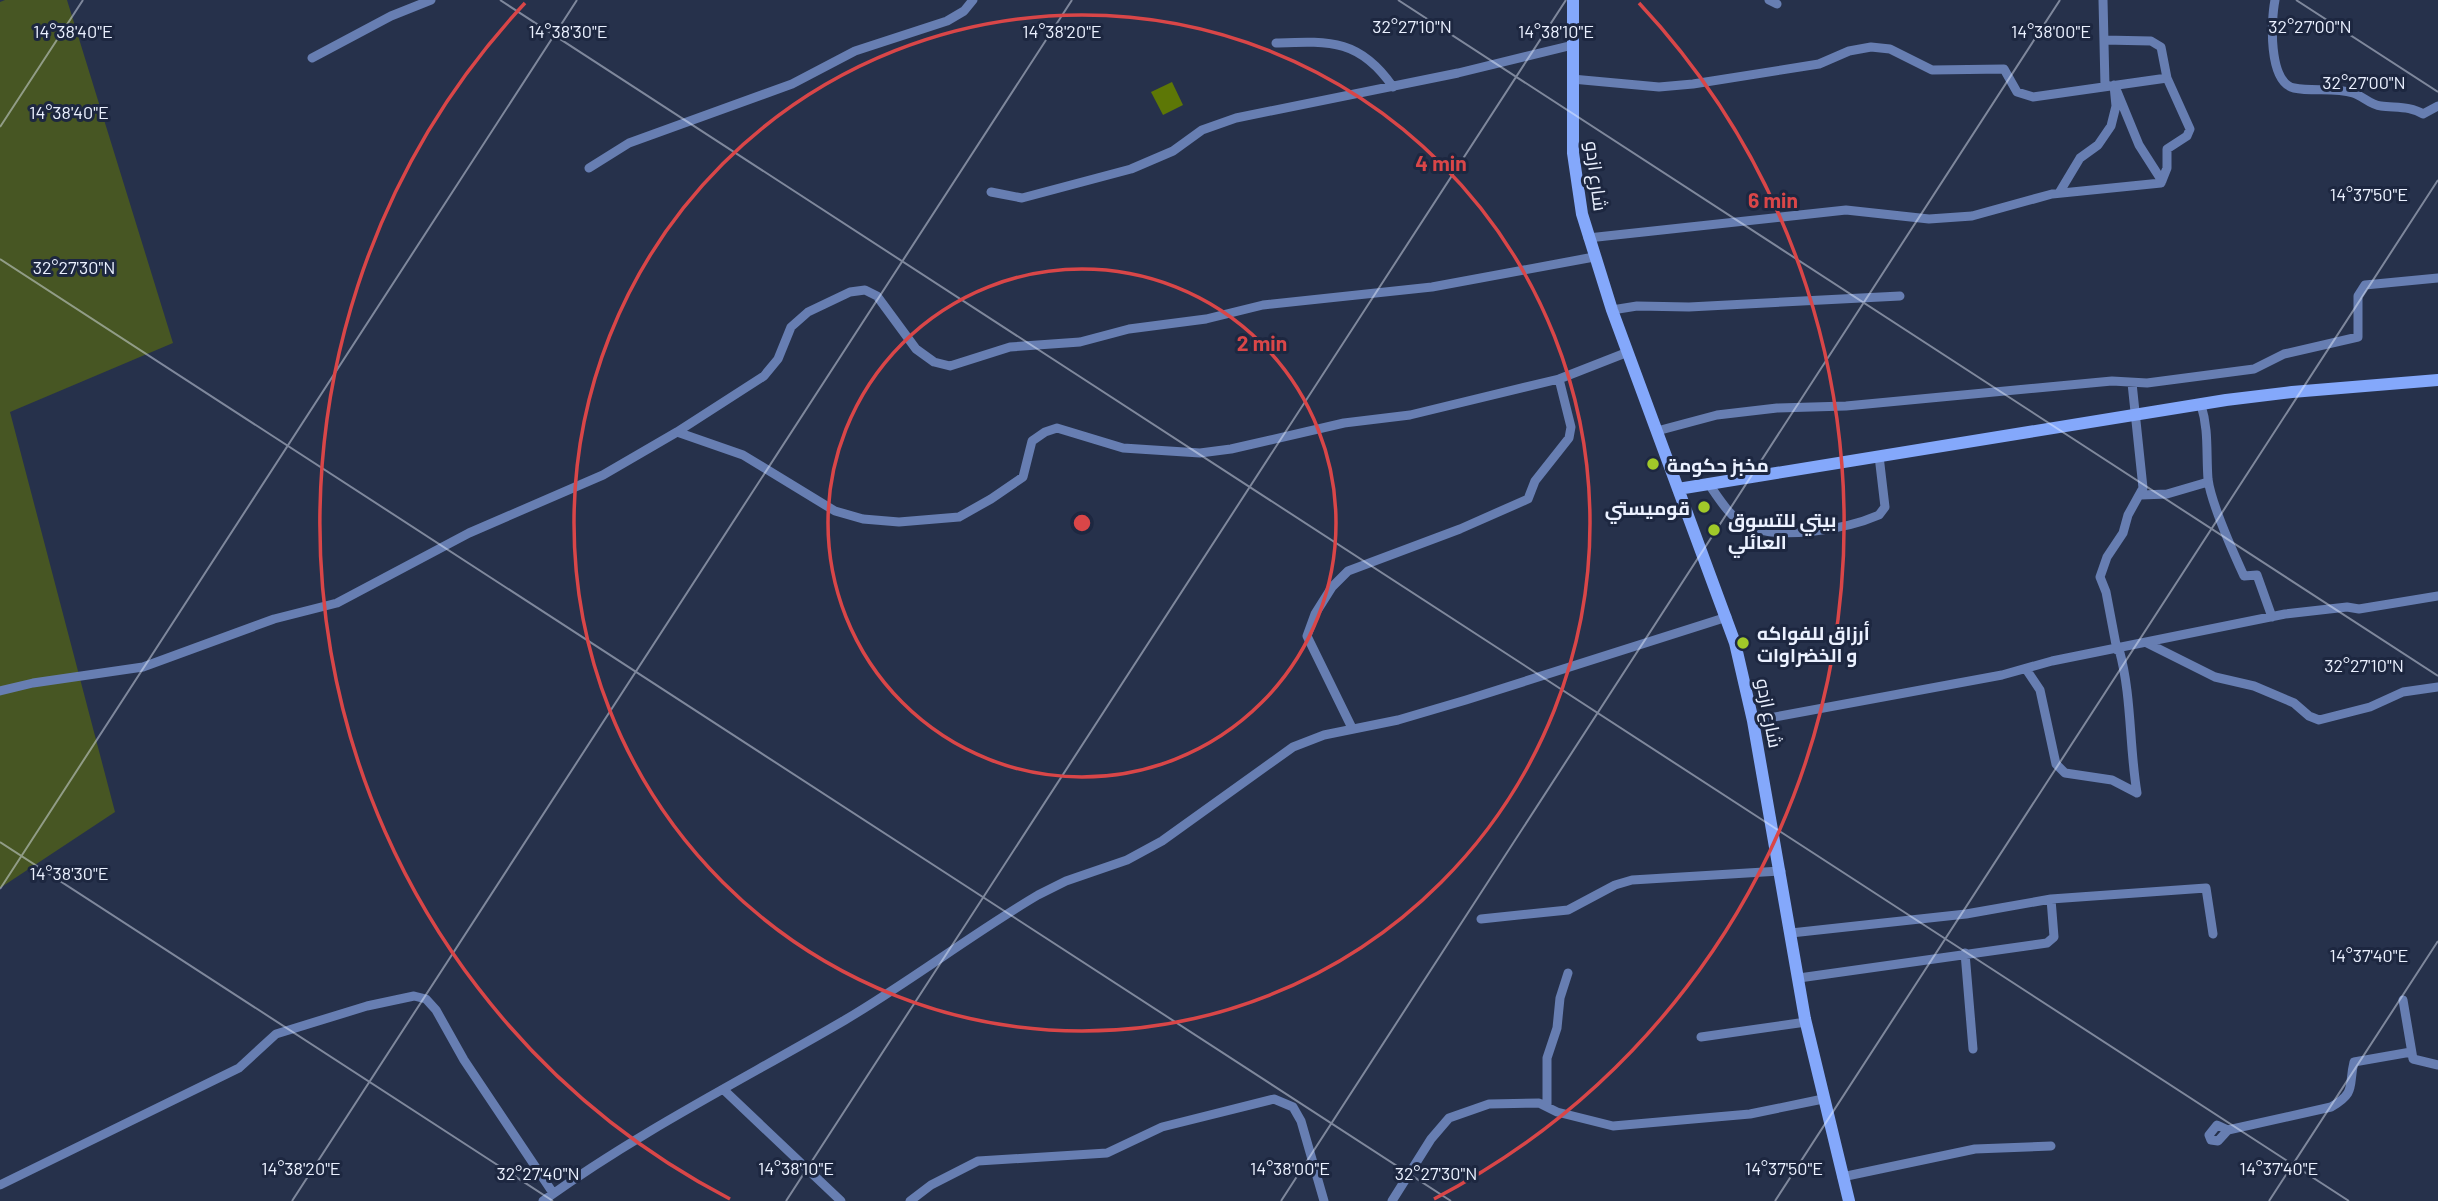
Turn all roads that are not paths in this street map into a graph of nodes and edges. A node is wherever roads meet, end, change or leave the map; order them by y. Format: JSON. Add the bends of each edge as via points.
{"nodes":[{"id":1,"x":431,"y":0,"type":"edge"},
{"id":2,"x":973,"y":0,"type":"edge"},
{"id":3,"x":1573,"y":0,"type":"edge"},
{"id":4,"x":2103,"y":0,"type":"edge"},
{"id":5,"x":2275,"y":0,"type":"edge"},
{"id":6,"x":2104,"y":40,"type":"junction"},
{"id":7,"x":1276,"y":43,"type":"dead end"},
{"id":8,"x":1573,"y":45,"type":"junction"},
{"id":9,"x":312,"y":58,"type":"dead end"},
{"id":10,"x":2167,"y":78,"type":"junction"},
{"id":11,"x":1572,"y":79,"type":"junction"},
{"id":12,"x":2109,"y":85,"type":"junction"},
{"id":13,"x":1393,"y":87,"type":"junction"},
{"id":14,"x":2438,"y":106,"type":"edge"},
{"id":15,"x":589,"y":168,"type":"dead end"},
{"id":16,"x":2162,"y":181,"type":"junction"},
{"id":17,"x":991,"y":192,"type":"dead end"},
{"id":18,"x":2059,"y":194,"type":"junction"},
{"id":19,"x":1588,"y":237,"type":"junction"},
{"id":20,"x":1594,"y":257,"type":"junction"},
{"id":21,"x":2438,"y":278,"type":"edge"},
{"id":22,"x":1900,"y":296,"type":"dead end"},
{"id":23,"x":1612,"y":310,"type":"junction"},
{"id":24,"x":1628,"y":352,"type":"junction"},
{"id":25,"x":1559,"y":379,"type":"junction"},
{"id":26,"x":2438,"y":380,"type":"edge"},
{"id":27,"x":2132,"y":383,"type":"junction"},
{"id":28,"x":2201,"y":405,"type":"junction"},
{"id":29,"x":2135,"y":414,"type":"junction"},
{"id":30,"x":1657,"y":431,"type":"junction"},
{"id":31,"x":677,"y":432,"type":"junction"},
{"id":32,"x":1879,"y":456,"type":"junction"},
{"id":33,"x":2208,"y":482,"type":"junction"},
{"id":34,"x":1708,"y":483,"type":"junction"},
{"id":35,"x":1678,"y":489,"type":"junction"},
{"id":36,"x":2141,"y":495,"type":"junction"},
{"id":37,"x":2438,"y":596,"type":"edge"},
{"id":38,"x":1727,"y":617,"type":"junction"},
{"id":39,"x":2272,"y":617,"type":"junction"},
{"id":40,"x":2147,"y":643,"type":"junction"},
{"id":41,"x":2118,"y":650,"type":"junction"},
{"id":42,"x":2026,"y":669,"type":"junction"},
{"id":43,"x":2438,"y":687,"type":"edge"},
{"id":44,"x":0,"y":691,"type":"edge"},
{"id":45,"x":1753,"y":720,"type":"junction"},
{"id":46,"x":1352,"y":728,"type":"junction"},
{"id":47,"x":1781,"y":872,"type":"junction"},
{"id":48,"x":2051,"y":899,"type":"junction"},
{"id":49,"x":1481,"y":919,"type":"dead end"},
{"id":50,"x":1791,"y":933,"type":"junction"},
{"id":51,"x":2213,"y":934,"type":"dead end"},
{"id":52,"x":1965,"y":953,"type":"junction"},
{"id":53,"x":1568,"y":973,"type":"dead end"},
{"id":54,"x":1799,"y":978,"type":"junction"},
{"id":55,"x":2403,"y":1000,"type":"dead end"},
{"id":56,"x":1806,"y":1022,"type":"junction"},
{"id":57,"x":1701,"y":1037,"type":"dead end"},
{"id":58,"x":1973,"y":1049,"type":"dead end"},
{"id":59,"x":2411,"y":1052,"type":"junction"},
{"id":60,"x":2438,"y":1065,"type":"edge"},
{"id":61,"x":725,"y":1091,"type":"junction"},
{"id":62,"x":1823,"y":1100,"type":"junction"},
{"id":63,"x":1547,"y":1106,"type":"junction"},
{"id":64,"x":2228,"y":1130,"type":"dead end"},
{"id":65,"x":2051,"y":1146,"type":"dead end"},
{"id":66,"x":1842,"y":1177,"type":"junction"},
{"id":67,"x":0,"y":1185,"type":"edge"},
{"id":68,"x":553,"y":1193,"type":"junction"},
{"id":69,"x":543,"y":1201,"type":"edge"},
{"id":70,"x":841,"y":1201,"type":"edge"},
{"id":71,"x":909,"y":1201,"type":"edge"},
{"id":72,"x":1324,"y":1201,"type":"edge"},
{"id":73,"x":1392,"y":1201,"type":"edge"},
{"id":74,"x":1849,"y":1201,"type":"edge"}],
"edges":[{"from":1,"to":9,"type":"street"},
{"from":2,"to":15,"type":"street","via":[[947,21],[855,51],[792,84],[629,144]]},
{"from":3,"to":8,"type":"street","name":"شارع ازدو"},
{"from":4,"to":6,"type":"street"},
{"from":5,"to":14,"type":"street","via":[[2271,19],[2275,57],[2279,78],[2291,87],[2354,93],[2375,105],[2423,114]]},
{"from":6,"to":10,"type":"street","via":[[2158,43]]},
{"from":6,"to":12,"type":"street"},
{"from":7,"to":13,"type":"street","via":[[1345,46],[1378,65]]},
{"from":8,"to":11,"type":"street","name":"شارع ازدو"},
{"from":8,"to":13,"type":"street"},
{"from":10,"to":12,"type":"street"},
{"from":10,"to":16,"type":"street","via":[[2190,129],[2168,149]]},
{"from":11,"to":12,"type":"street","via":[[1659,87],[1693,84],[1819,64],[1871,47],[1890,49],[1932,69],[2004,69],[2011,85],[2025,96]]},
{"from":11,"to":19,"type":"street","name":"شارع ازدو","via":[[1573,153]]},
{"from":12,"to":16,"type":"street"},
{"from":12,"to":18,"type":"street","via":[[2116,106],[2111,126],[2098,145],[2080,158]]},
{"from":13,"to":17,"type":"street","via":[[1226,121],[1131,169],[1033,195]]},
{"from":16,"to":18,"type":"street"},
{"from":18,"to":19,"type":"street","via":[[1972,216],[1929,219],[1846,210]]},
{"from":19,"to":20,"type":"street","name":"شارع ازدو"},
{"from":20,"to":23,"type":"street","name":"شارع ازدو"},
{"from":20,"to":31,"type":"street","via":[[1432,287],[1263,304],[1080,342],[1010,347],[950,366],[934,362],[916,349],[877,296],[865,290],[850,292],[808,312],[791,327],[778,359],[764,376]]},
{"from":21,"to":27,"type":"street","via":[[2365,285],[2358,296],[2361,330],[2353,339],[2284,354],[2254,369]]},
{"from":22,"to":23,"type":"street"},
{"from":23,"to":24,"type":"street","name":"شارع ازدو"},
{"from":24,"to":25,"type":"street"},
{"from":24,"to":30,"type":"street","name":"شارع ازدو"},
{"from":25,"to":31,"type":"street","via":[[1410,415],[1344,422],[1200,453],[1123,448],[1057,428],[1032,441],[1018,482],[959,517],[934,521],[875,520],[835,511],[743,455]]},
{"from":25,"to":46,"type":"street","via":[[1571,427],[1569,438],[1535,481],[1528,499],[1348,571],[1315,614],[1307,636]]},
{"from":26,"to":28,"type":"street","via":[[2292,391]]},
{"from":27,"to":29,"type":"street"},
{"from":27,"to":30,"type":"street","via":[[1777,408],[1717,415]]},
{"from":28,"to":29,"type":"street"},
{"from":28,"to":33,"type":"street","via":[[2208,425]]},
{"from":29,"to":32,"type":"street"},
{"from":29,"to":36,"type":"street"},
{"from":30,"to":35,"type":"street","name":"شارع ازدو"},
{"from":31,"to":44,"type":"street","via":[[603,475],[469,533],[337,603],[274,620],[144,667]]},
{"from":32,"to":34,"type":"street"},
{"from":32,"to":34,"type":"street","via":[[1885,507],[1879,515],[1824,528],[1759,531],[1742,523]]},
{"from":33,"to":36,"type":"street","via":[[2167,495]]},
{"from":33,"to":39,"type":"street","via":[[2244,576],[2257,575]]},
{"from":34,"to":35,"type":"street"},
{"from":35,"to":38,"type":"street","name":"شارع ازدو"},
{"from":36,"to":41,"type":"street","via":[[2100,578]]},
{"from":37,"to":39,"type":"street"},
{"from":38,"to":45,"type":"street","name":"شارع ازدو"},
{"from":38,"to":46,"type":"street","via":[[1466,700]]},
{"from":39,"to":40,"type":"street"},
{"from":40,"to":41,"type":"street"},
{"from":40,"to":43,"type":"street","via":[[2215,677],[2254,686],[2294,703],[2319,720],[2370,707],[2403,692]]},
{"from":41,"to":42,"type":"street"},
{"from":41,"to":42,"type":"street","via":[[2128,681],[2127,718],[2137,793],[2112,780],[2065,773],[2056,764],[2040,690]]},
{"from":42,"to":45,"type":"street"},
{"from":45,"to":47,"type":"street","name":"شارع ازدو"},
{"from":46,"to":61,"type":"street","via":[[1293,747],[1162,841],[1038,895],[878,1000]]},
{"from":47,"to":49,"type":"street","via":[[1632,880],[1568,909]]},
{"from":47,"to":50,"type":"street","name":"شارع ازدو"},
{"from":48,"to":50,"type":"street","via":[[1966,915]]},
{"from":48,"to":51,"type":"street","via":[[2206,888]]},
{"from":48,"to":52,"type":"street","via":[[2054,937],[2047,943]]},
{"from":50,"to":54,"type":"street","name":"شارع ازدو"},
{"from":52,"to":54,"type":"street"},
{"from":52,"to":58,"type":"street"},
{"from":53,"to":63,"type":"street","via":[[1546,1058]]},
{"from":54,"to":56,"type":"street","name":"شارع ازدو"},
{"from":55,"to":59,"type":"street"},
{"from":56,"to":57,"type":"street"},
{"from":56,"to":62,"type":"street","name":"شارع ازدو"},
{"from":59,"to":60,"type":"street","via":[[2416,1062]]},
{"from":59,"to":64,"type":"street","via":[[2354,1062],[2354,1084],[2342,1101],[2331,1107]]},
{"from":61,"to":68,"type":"street","via":[[667,1121]]},
{"from":61,"to":70,"type":"street"},
{"from":62,"to":63,"type":"street","via":[[1749,1114],[1613,1126]]},
{"from":62,"to":66,"type":"street","name":"شارع ازدو"},
{"from":63,"to":73,"type":"street","via":[[1489,1104],[1449,1118]]},
{"from":65,"to":66,"type":"street","via":[[1975,1149]]},
{"from":66,"to":74,"type":"street","name":"شارع ازدو"},
{"from":67,"to":68,"type":"street","via":[[239,1068],[276,1034],[414,996],[426,999],[436,1010]]},
{"from":68,"to":69,"type":"street"},
{"from":71,"to":72,"type":"street","via":[[978,1161],[1107,1153],[1163,1127],[1274,1099],[1293,1107],[1301,1121]]}]}
